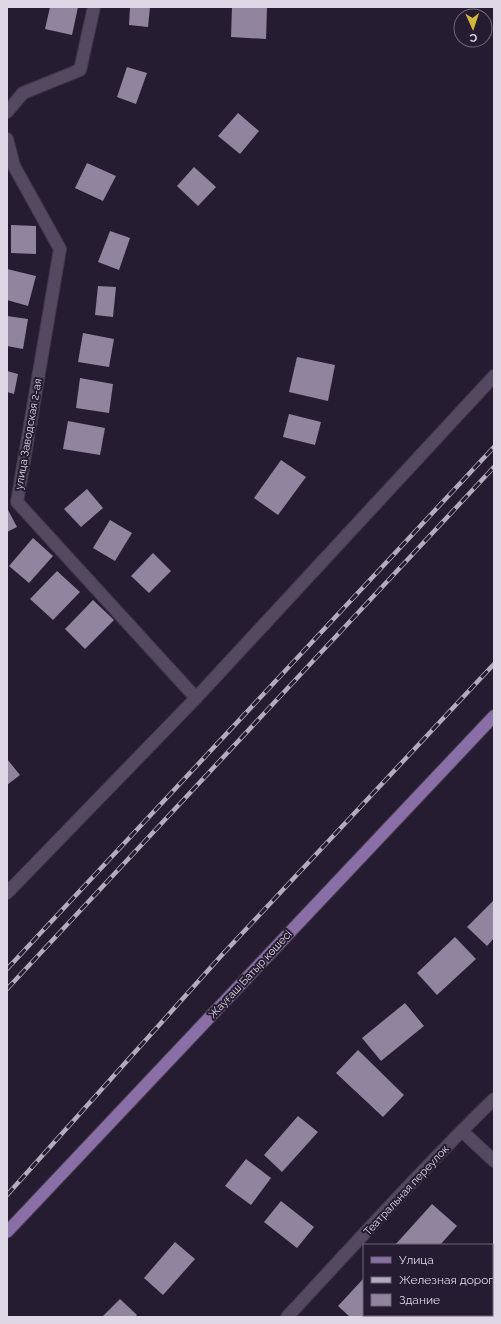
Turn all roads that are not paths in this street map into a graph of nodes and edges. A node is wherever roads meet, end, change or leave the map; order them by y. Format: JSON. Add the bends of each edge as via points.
{"nodes":[{"id":1,"x":94,"y":7,"type":"edge"},
{"id":2,"x":7,"y":112,"type":"edge"},
{"id":3,"x":7,"y":140,"type":"edge"},
{"id":4,"x":494,"y":376,"type":"edge"},
{"id":5,"x":196,"y":698,"type":"junction"},
{"id":6,"x":494,"y":716,"type":"edge"},
{"id":7,"x":7,"y":893,"type":"edge"},
{"id":8,"x":494,"y":1099,"type":"edge"},
{"id":9,"x":462,"y":1131,"type":"junction"},
{"id":10,"x":494,"y":1161,"type":"edge"},
{"id":11,"x":7,"y":1232,"type":"edge"},
{"id":12,"x":287,"y":1317,"type":"edge"}],
"edges":[{"from":1,"to":2,"type":"street","via":[[80,70],[23,93]]},
{"from":3,"to":5,"type":"street","name":"улица Заводская 2-ая","via":[[14,166],[60,249],[17,502]]},
{"from":4,"to":5,"type":"street"},
{"from":5,"to":7,"type":"street"},
{"from":6,"to":11,"type":"main road","name":"Жауғаш Батыр көшесі"},
{"from":8,"to":9,"type":"street","name":"Театральная переулок"},
{"from":9,"to":10,"type":"street"},
{"from":9,"to":12,"type":"street","name":"Театральная переулок"}]}
